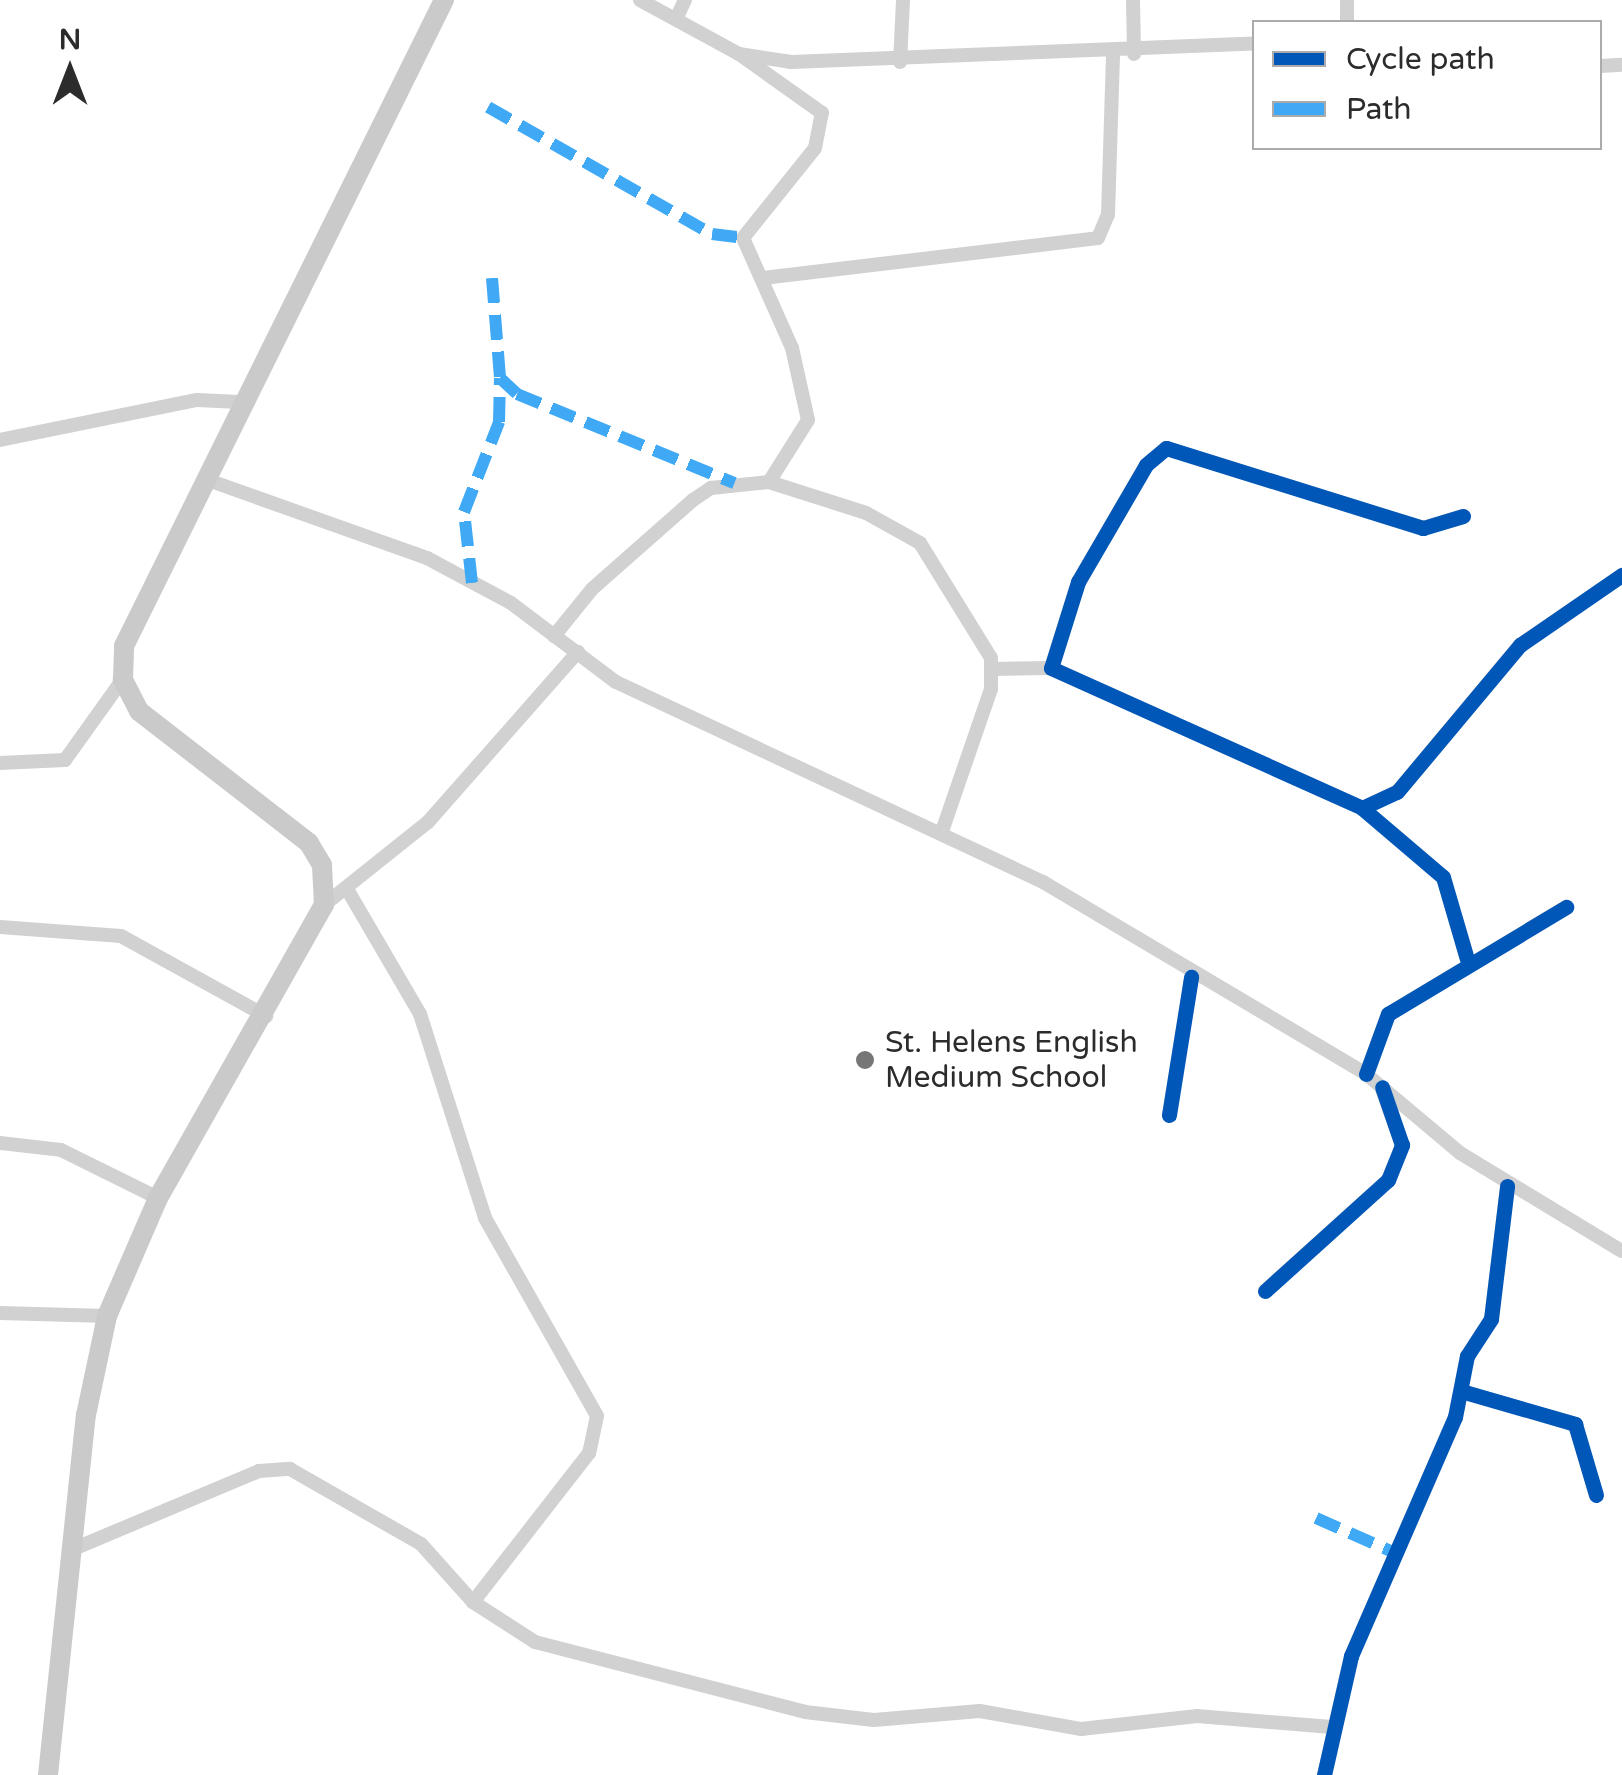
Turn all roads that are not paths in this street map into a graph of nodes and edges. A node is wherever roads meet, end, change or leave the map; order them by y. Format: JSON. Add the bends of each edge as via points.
{"nodes":[{"id":1,"x":444,"y":0,"type":"edge"},
{"id":2,"x":640,"y":0,"type":"edge"},
{"id":3,"x":685,"y":0,"type":"edge"},
{"id":4,"x":903,"y":0,"type":"edge"},
{"id":5,"x":1133,"y":0,"type":"edge"},
{"id":6,"x":677,"y":16,"type":"junction"},
{"id":7,"x":1252,"y":44,"type":"edge"},
{"id":8,"x":739,"y":54,"type":"junction"},
{"id":9,"x":1113,"y":54,"type":"junction"},
{"id":10,"x":1134,"y":54,"type":"junction"},
{"id":11,"x":900,"y":62,"type":"junction"},
{"id":12,"x":762,"y":278,"type":"junction"},
{"id":13,"x":240,"y":402,"type":"junction"},
{"id":14,"x":0,"y":440,"type":"edge"},
{"id":15,"x":205,"y":479,"type":"junction"},
{"id":16,"x":769,"y":482,"type":"junction"},
{"id":17,"x":1463,"y":516,"type":"dead end"},
{"id":18,"x":1622,"y":575,"type":"edge"},
{"id":19,"x":554,"y":636,"type":"junction"},
{"id":20,"x":578,"y":652,"type":"junction"},
{"id":21,"x":1052,"y":668,"type":"junction"},
{"id":22,"x":993,"y":669,"type":"junction"},
{"id":23,"x":123,"y":679,"type":"junction"},
{"id":24,"x":0,"y":762,"type":"edge"},
{"id":25,"x":1362,"y":808,"type":"junction"},
{"id":26,"x":941,"y":834,"type":"junction"},
{"id":27,"x":347,"y":888,"type":"junction"},
{"id":28,"x":324,"y":905,"type":"junction"},
{"id":29,"x":1566,"y":907,"type":"dead end"},
{"id":30,"x":0,"y":927,"type":"edge"},
{"id":31,"x":1467,"y":959,"type":"junction"},
{"id":32,"x":1192,"y":978,"type":"junction"},
{"id":33,"x":266,"y":1016,"type":"junction"},
{"id":34,"x":1366,"y":1074,"type":"junction"},
{"id":35,"x":1382,"y":1087,"type":"junction"},
{"id":36,"x":1169,"y":1115,"type":"dead end"},
{"id":37,"x":0,"y":1143,"type":"edge"},
{"id":38,"x":1507,"y":1186,"type":"junction"},
{"id":39,"x":158,"y":1198,"type":"junction"},
{"id":40,"x":1622,"y":1252,"type":"edge"},
{"id":41,"x":1265,"y":1292,"type":"dead end"},
{"id":42,"x":0,"y":1312,"type":"edge"},
{"id":43,"x":106,"y":1316,"type":"junction"},
{"id":44,"x":1461,"y":1392,"type":"junction"},
{"id":45,"x":1596,"y":1495,"type":"dead end"},
{"id":46,"x":71,"y":1550,"type":"junction"},
{"id":47,"x":473,"y":1602,"type":"junction"},
{"id":48,"x":1332,"y":1726,"type":"junction"},
{"id":49,"x":48,"y":1775,"type":"edge"},
{"id":50,"x":1324,"y":1775,"type":"edge"}],
"edges":[{"from":1,"to":13,"type":"main road"},
{"from":2,"to":6,"type":"street"},
{"from":3,"to":6,"type":"street"},
{"from":4,"to":11,"type":"street"},
{"from":5,"to":10,"type":"street"},
{"from":6,"to":8,"type":"street"},
{"from":7,"to":10,"type":"street"},
{"from":8,"to":11,"type":"street"},
{"from":8,"to":12,"type":"street","via":[[822,113],[815,148],[746,226],[742,238]]},
{"from":9,"to":10,"type":"street"},
{"from":9,"to":11,"type":"street"},
{"from":9,"to":12,"type":"street","via":[[1108,215],[1098,238]]},
{"from":12,"to":16,"type":"street","via":[[792,348],[808,420]]},
{"from":13,"to":14,"type":"street","via":[[196,400]]},
{"from":13,"to":15,"type":"main road"},
{"from":15,"to":19,"type":"street","via":[[426,558]]},
{"from":15,"to":23,"type":"main road","via":[[124,646]]},
{"from":16,"to":19,"type":"street","via":[[711,488],[693,500],[592,589]]},
{"from":16,"to":22,"type":"street","via":[[866,513],[920,543],[953,585]]},
{"from":17,"to":21,"type":"street","via":[[1423,528],[1166,448],[1146,465],[1078,582]]},
{"from":18,"to":25,"type":"street","via":[[1520,645],[1396,792]]},
{"from":19,"to":20,"type":"street"},
{"from":20,"to":26,"type":"street","via":[[713,731]]},
{"from":20,"to":27,"type":"street","via":[[428,822]]},
{"from":21,"to":22,"type":"street"},
{"from":21,"to":25,"type":"street"},
{"from":22,"to":26,"type":"street"},
{"from":23,"to":24,"type":"street","via":[[66,760]]},
{"from":23,"to":28,"type":"main road","via":[[138,711],[308,842],[322,866]]},
{"from":25,"to":31,"type":"street","via":[[1443,878]]},
{"from":26,"to":32,"type":"street","via":[[1043,882]]},
{"from":27,"to":28,"type":"street"},
{"from":27,"to":47,"type":"street","via":[[420,1014],[485,1218],[597,1416],[588,1453]]},
{"from":28,"to":33,"type":"main road"},
{"from":29,"to":31,"type":"street"},
{"from":30,"to":33,"type":"street","via":[[122,936]]},
{"from":31,"to":34,"type":"street","via":[[1388,1014]]},
{"from":32,"to":34,"type":"street"},
{"from":32,"to":36,"type":"street"},
{"from":33,"to":39,"type":"main road"},
{"from":34,"to":35,"type":"street"},
{"from":35,"to":38,"type":"street"},
{"from":35,"to":41,"type":"street","via":[[1402,1145],[1388,1180]]},
{"from":37,"to":39,"type":"street","via":[[60,1150]]},
{"from":38,"to":40,"type":"street"},
{"from":38,"to":44,"type":"street","via":[[1491,1319],[1467,1356]]},
{"from":39,"to":43,"type":"main road"},
{"from":42,"to":43,"type":"street"},
{"from":43,"to":46,"type":"main road"},
{"from":44,"to":45,"type":"street","via":[[1575,1424]]},
{"from":44,"to":48,"type":"street","via":[[1365,1619]]},
{"from":46,"to":47,"type":"street","via":[[259,1471],[290,1470],[421,1544]]},
{"from":46,"to":49,"type":"main road"},
{"from":47,"to":48,"type":"street","via":[[535,1642],[843,1720],[980,1711],[1081,1729],[1196,1716]]},
{"from":48,"to":50,"type":"street"}]}
